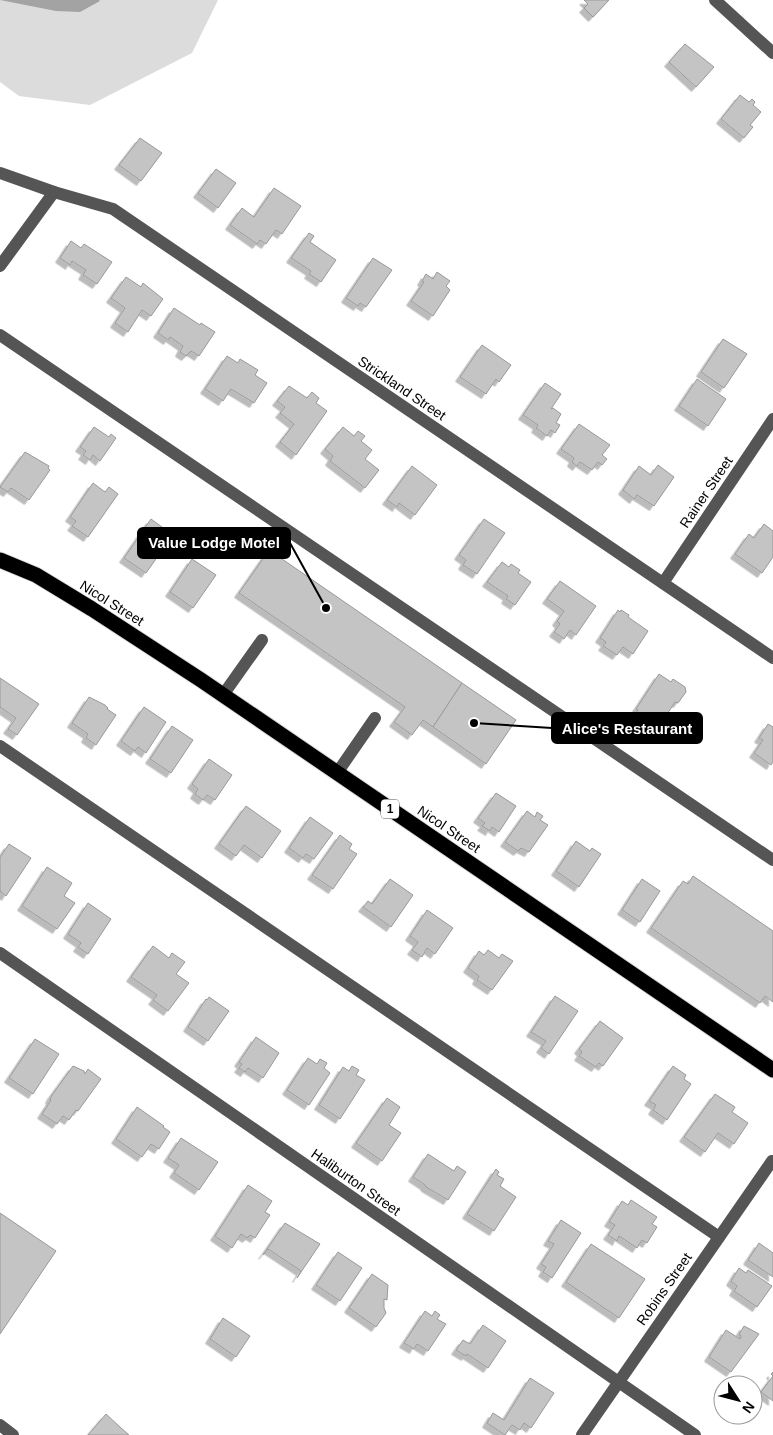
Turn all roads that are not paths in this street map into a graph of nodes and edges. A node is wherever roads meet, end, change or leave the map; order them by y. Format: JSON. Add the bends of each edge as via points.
{"nodes":[{"id":1,"x":716,"y":0,"type":"edge"},
{"id":2,"x":773,"y":53,"type":"edge"},
{"id":3,"x":0,"y":173,"type":"edge"},
{"id":4,"x":54,"y":192,"type":"junction"},
{"id":5,"x":0,"y":266,"type":"edge"},
{"id":6,"x":0,"y":335,"type":"edge"},
{"id":7,"x":773,"y":419,"type":"edge"},
{"id":8,"x":0,"y":560,"type":"edge"},
{"id":9,"x":663,"y":583,"type":"junction"},
{"id":10,"x":262,"y":640,"type":"dead end"},
{"id":11,"x":773,"y":658,"type":"edge"},
{"id":12,"x":223,"y":695,"type":"junction"},
{"id":13,"x":374,"y":718,"type":"dead end"},
{"id":14,"x":0,"y":746,"type":"edge"},
{"id":15,"x":337,"y":773,"type":"junction"},
{"id":16,"x":773,"y":860,"type":"edge"},
{"id":17,"x":0,"y":953,"type":"edge"},
{"id":18,"x":773,"y":1070,"type":"edge"},
{"id":19,"x":772,"y":1161,"type":"dead end"},
{"id":20,"x":718,"y":1237,"type":"junction"},
{"id":21,"x":618,"y":1382,"type":"junction"},
{"id":22,"x":0,"y":1425,"type":"edge"},
{"id":23,"x":12,"y":1435,"type":"edge"},
{"id":24,"x":582,"y":1435,"type":"edge"},
{"id":25,"x":695,"y":1435,"type":"edge"}],
"edges":[{"from":1,"to":2,"type":"street"},
{"from":3,"to":4,"type":"street","name":"Strickland Street"},
{"from":4,"to":5,"type":"street"},
{"from":4,"to":9,"type":"street","name":"Strickland Street","via":[[113,209]]},
{"from":6,"to":16,"type":"street"},
{"from":7,"to":9,"type":"street","name":"Rainer Street"},
{"from":8,"to":12,"type":"highway","name":"Nicol Street","number":"1","via":[[36,575],[92,608]]},
{"from":9,"to":11,"type":"street","name":"Strickland Street"},
{"from":10,"to":12,"type":"street"},
{"from":12,"to":15,"type":"highway","name":"Nicol Street","number":"1"},
{"from":13,"to":15,"type":"street"},
{"from":14,"to":20,"type":"street"},
{"from":15,"to":18,"type":"highway","name":"Nicol Street","number":"1"},
{"from":17,"to":21,"type":"street","name":"Haliburton Street"},
{"from":19,"to":20,"type":"street","name":"Robins Street"},
{"from":20,"to":21,"type":"street","name":"Robins Street"},
{"from":21,"to":24,"type":"street","name":"Robins Street"},
{"from":21,"to":25,"type":"street","name":"Haliburton Street"},
{"from":22,"to":23,"type":"street"}]}
